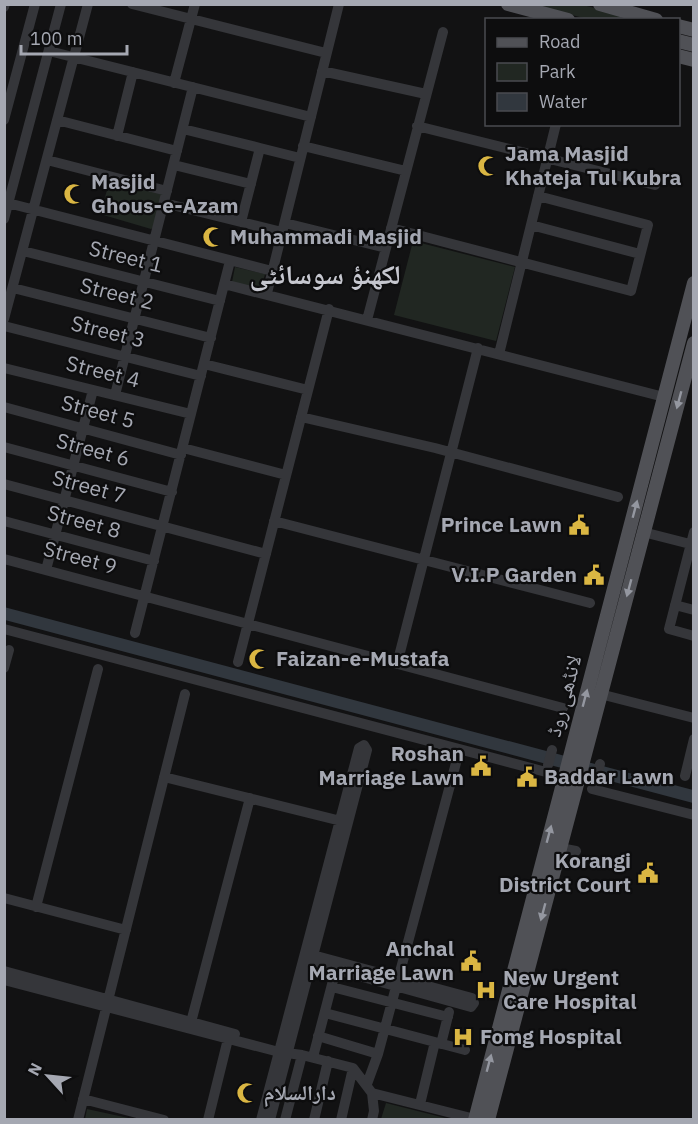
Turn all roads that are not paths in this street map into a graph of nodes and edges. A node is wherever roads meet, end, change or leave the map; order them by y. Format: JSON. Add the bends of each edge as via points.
{"nodes":[{"id":1,"x":35,"y":4,"type":"edge"},
{"id":2,"x":61,"y":4,"type":"edge"},
{"id":3,"x":88,"y":4,"type":"edge"},
{"id":4,"x":132,"y":4,"type":"edge"},
{"id":5,"x":195,"y":4,"type":"edge"},
{"id":6,"x":339,"y":4,"type":"edge"},
{"id":7,"x":508,"y":4,"type":"edge"},
{"id":8,"x":600,"y":4,"type":"edge"},
{"id":9,"x":636,"y":17,"type":"edge"},
{"id":10,"x":560,"y":18,"type":"edge"},
{"id":11,"x":191,"y":19,"type":"junction"},
{"id":12,"x":443,"y":32,"type":"dead end"},
{"id":13,"x":49,"y":51,"type":"junction"},
{"id":14,"x":326,"y":53,"type":"junction"},
{"id":15,"x":74,"y":57,"type":"junction"},
{"id":16,"x":322,"y":71,"type":"junction"},
{"id":17,"x":134,"y":72,"type":"junction"},
{"id":18,"x":174,"y":82,"type":"junction"},
{"id":19,"x":193,"y":87,"type":"junction"},
{"id":20,"x":426,"y":94,"type":"junction"},
{"id":21,"x":311,"y":117,"type":"junction"},
{"id":22,"x":4,"y":120,"type":"edge"},
{"id":23,"x":57,"y":120,"type":"junction"},
{"id":24,"x":417,"y":126,"type":"junction"},
{"id":25,"x":556,"y":126,"type":"edge"},
{"id":26,"x":183,"y":129,"type":"junction"},
{"id":27,"x":117,"y":136,"type":"junction"},
{"id":28,"x":303,"y":146,"type":"junction"},
{"id":29,"x":260,"y":148,"type":"junction"},
{"id":30,"x":177,"y":151,"type":"junction"},
{"id":31,"x":300,"y":158,"type":"junction"},
{"id":32,"x":548,"y":159,"type":"junction"},
{"id":33,"x":47,"y":160,"type":"junction"},
{"id":34,"x":174,"y":165,"type":"junction"},
{"id":35,"x":406,"y":171,"type":"junction"},
{"id":36,"x":250,"y":184,"type":"junction"},
{"id":37,"x":655,"y":185,"type":"dead end"},
{"id":38,"x":167,"y":191,"type":"junction"},
{"id":39,"x":538,"y":196,"type":"junction"},
{"id":40,"x":7,"y":203,"type":"edge"},
{"id":41,"x":164,"y":203,"type":"junction"},
{"id":42,"x":33,"y":210,"type":"junction"},
{"id":43,"x":4,"y":219,"type":"edge"},
{"id":44,"x":241,"y":222,"type":"junction"},
{"id":45,"x":531,"y":225,"type":"junction"},
{"id":46,"x":283,"y":228,"type":"junction"},
{"id":47,"x":391,"y":228,"type":"junction"},
{"id":48,"x":154,"y":242,"type":"junction"},
{"id":49,"x":386,"y":249,"type":"junction"},
{"id":50,"x":22,"y":251,"type":"junction"},
{"id":51,"x":640,"y":254,"type":"junction"},
{"id":52,"x":230,"y":261,"type":"junction"},
{"id":53,"x":522,"y":262,"type":"junction"},
{"id":54,"x":273,"y":271,"type":"junction"},
{"id":55,"x":144,"y":282,"type":"junction"},
{"id":56,"x":693,"y":283,"type":"edge"},
{"id":57,"x":224,"y":284,"type":"junction"},
{"id":58,"x":13,"y":288,"type":"junction"},
{"id":59,"x":267,"y":293,"type":"junction"},
{"id":60,"x":220,"y":301,"type":"junction"},
{"id":61,"x":329,"y":309,"type":"junction"},
{"id":62,"x":134,"y":318,"type":"junction"},
{"id":63,"x":4,"y":319,"type":"edge"},
{"id":64,"x":367,"y":320,"type":"junction"},
{"id":65,"x":4,"y":326,"type":"edge"},
{"id":66,"x":211,"y":338,"type":"junction"},
{"id":67,"x":693,"y":343,"type":"edge"},
{"id":68,"x":478,"y":348,"type":"junction"},
{"id":69,"x":499,"y":354,"type":"junction"},
{"id":70,"x":125,"y":356,"type":"junction"},
{"id":71,"x":204,"y":364,"type":"junction"},
{"id":72,"x":4,"y":368,"type":"edge"},
{"id":73,"x":201,"y":376,"type":"junction"},
{"id":74,"x":93,"y":390,"type":"junction"},
{"id":75,"x":308,"y":390,"type":"junction"},
{"id":76,"x":115,"y":395,"type":"junction"},
{"id":77,"x":664,"y":397,"type":"junction"},
{"id":78,"x":4,"y":407,"type":"edge"},
{"id":79,"x":191,"y":414,"type":"junction"},
{"id":80,"x":301,"y":417,"type":"junction"},
{"id":81,"x":83,"y":428,"type":"junction"},
{"id":82,"x":4,"y":447,"type":"edge"},
{"id":83,"x":182,"y":451,"type":"junction"},
{"id":84,"x":451,"y":453,"type":"junction"},
{"id":85,"x":73,"y":465,"type":"junction"},
{"id":86,"x":286,"y":475,"type":"junction"},
{"id":87,"x":4,"y":484,"type":"edge"},
{"id":88,"x":172,"y":492,"type":"junction"},
{"id":89,"x":618,"y":497,"type":"dead end"},
{"id":90,"x":64,"y":501,"type":"junction"},
{"id":91,"x":4,"y":521,"type":"edge"},
{"id":92,"x":274,"y":521,"type":"junction"},
{"id":93,"x":163,"y":528,"type":"junction"},
{"id":94,"x":644,"y":532,"type":"junction"},
{"id":95,"x":693,"y":532,"type":"edge"},
{"id":96,"x":56,"y":534,"type":"junction"},
{"id":97,"x":692,"y":544,"type":"edge"},
{"id":98,"x":266,"y":554,"type":"junction"},
{"id":99,"x":4,"y":559,"type":"edge"},
{"id":100,"x":424,"y":560,"type":"junction"},
{"id":101,"x":154,"y":561,"type":"junction"},
{"id":102,"x":46,"y":570,"type":"junction"},
{"id":103,"x":682,"y":576,"type":"junction"},
{"id":104,"x":693,"y":579,"type":"edge"},
{"id":105,"x":146,"y":596,"type":"junction"},
{"id":106,"x":590,"y":603,"type":"dead end"},
{"id":107,"x":675,"y":605,"type":"junction"},
{"id":108,"x":693,"y":610,"type":"edge"},
{"id":109,"x":248,"y":624,"type":"junction"},
{"id":110,"x":4,"y":630,"type":"edge"},
{"id":111,"x":135,"y":633,"type":"dead end"},
{"id":112,"x":693,"y":636,"type":"edge"},
{"id":113,"x":9,"y":650,"type":"dead end"},
{"id":114,"x":238,"y":662,"type":"dead end"},
{"id":115,"x":397,"y":664,"type":"junction"},
{"id":116,"x":4,"y":668,"type":"edge"},
{"id":117,"x":98,"y":669,"type":"dead end"},
{"id":118,"x":185,"y":694,"type":"dead end"},
{"id":119,"x":600,"y":694,"type":"junction"},
{"id":120,"x":563,"y":708,"type":"dead end"},
{"id":121,"x":693,"y":718,"type":"edge"},
{"id":122,"x":693,"y":739,"type":"edge"},
{"id":123,"x":552,"y":750,"type":"dead end"},
{"id":124,"x":577,"y":757,"type":"junction"},
{"id":125,"x":691,"y":759,"type":"edge"},
{"id":126,"x":456,"y":763,"type":"dead end"},
{"id":127,"x":600,"y":764,"type":"dead end"},
{"id":128,"x":573,"y":772,"type":"junction"},
{"id":129,"x":685,"y":776,"type":"dead end"},
{"id":130,"x":165,"y":777,"type":"junction"},
{"id":131,"x":250,"y":798,"type":"junction"},
{"id":132,"x":693,"y":815,"type":"edge"},
{"id":133,"x":344,"y":822,"type":"junction"},
{"id":134,"x":560,"y":848,"type":"junction"},
{"id":135,"x":576,"y":851,"type":"dead end"},
{"id":136,"x":4,"y":898,"type":"edge"},
{"id":137,"x":36,"y":907,"type":"junction"},
{"id":138,"x":126,"y":930,"type":"junction"},
{"id":139,"x":308,"y":958,"type":"junction"},
{"id":140,"x":336,"y":969,"type":"junction"},
{"id":141,"x":4,"y":971,"type":"edge"},
{"id":142,"x":4,"y":980,"type":"edge"},
{"id":143,"x":397,"y":982,"type":"junction"},
{"id":144,"x":332,"y":987,"type":"junction"},
{"id":145,"x":451,"y":1002,"type":"junction"},
{"id":146,"x":392,"y":1003,"type":"junction"},
{"id":147,"x":107,"y":1004,"type":"junction"},
{"id":148,"x":325,"y":1013,"type":"junction"},
{"id":149,"x":448,"y":1017,"type":"junction"},
{"id":150,"x":190,"y":1026,"type":"junction"},
{"id":151,"x":385,"y":1029,"type":"junction"},
{"id":152,"x":318,"y":1036,"type":"junction"},
{"id":153,"x":228,"y":1039,"type":"junction"},
{"id":154,"x":438,"y":1043,"type":"junction"},
{"id":155,"x":465,"y":1050,"type":"dead end"},
{"id":156,"x":292,"y":1052,"type":"junction"},
{"id":157,"x":378,"y":1054,"type":"junction"},
{"id":158,"x":328,"y":1061,"type":"junction"},
{"id":159,"x":353,"y":1068,"type":"junction"},
{"id":160,"x":370,"y":1088,"type":"junction"},
{"id":161,"x":84,"y":1099,"type":"junction"},
{"id":162,"x":420,"y":1104,"type":"junction"},
{"id":163,"x":78,"y":1119,"type":"edge"},
{"id":164,"x":164,"y":1119,"type":"edge"},
{"id":165,"x":208,"y":1119,"type":"edge"},
{"id":166,"x":261,"y":1119,"type":"edge"},
{"id":167,"x":270,"y":1119,"type":"edge"},
{"id":168,"x":285,"y":1119,"type":"edge"},
{"id":169,"x":314,"y":1119,"type":"edge"},
{"id":170,"x":341,"y":1119,"type":"edge"},
{"id":171,"x":372,"y":1119,"type":"edge"},
{"id":172,"x":475,"y":1119,"type":"edge"},
{"id":173,"x":488,"y":1119,"type":"edge"}],
"edges":[{"from":1,"to":22,"type":"street"},
{"from":2,"to":13,"type":"street"},
{"from":3,"to":15,"type":"street"},
{"from":4,"to":11,"type":"street"},
{"from":5,"to":11,"type":"street"},
{"from":6,"to":14,"type":"street"},
{"from":7,"to":10,"type":"main road"},
{"from":8,"to":9,"type":"main road"},
{"from":11,"to":14,"type":"street"},
{"from":11,"to":18,"type":"street"},
{"from":12,"to":20,"type":"street"},
{"from":13,"to":15,"type":"street"},
{"from":13,"to":40,"type":"street"},
{"from":14,"to":16,"type":"street"},
{"from":15,"to":17,"type":"street"},
{"from":15,"to":23,"type":"street"},
{"from":16,"to":20,"type":"street"},
{"from":16,"to":21,"type":"street"},
{"from":17,"to":18,"type":"street"},
{"from":17,"to":27,"type":"street"},
{"from":18,"to":19,"type":"street"},
{"from":19,"to":21,"type":"street"},
{"from":19,"to":26,"type":"street"},
{"from":20,"to":24,"type":"street"},
{"from":21,"to":28,"type":"street"},
{"from":23,"to":27,"type":"street"},
{"from":23,"to":33,"type":"street"},
{"from":24,"to":32,"type":"street"},
{"from":24,"to":35,"type":"street"},
{"from":25,"to":32,"type":"street"},
{"from":26,"to":29,"type":"street"},
{"from":26,"to":30,"type":"street"},
{"from":27,"to":30,"type":"street"},
{"from":28,"to":31,"type":"street"},
{"from":28,"to":35,"type":"street"},
{"from":29,"to":31,"type":"street"},
{"from":29,"to":36,"type":"street"},
{"from":30,"to":34,"type":"street"},
{"from":31,"to":46,"type":"street"},
{"from":32,"to":37,"type":"street"},
{"from":32,"to":39,"type":"street"},
{"from":33,"to":38,"type":"street"},
{"from":33,"to":42,"type":"street"},
{"from":34,"to":36,"type":"street"},
{"from":34,"to":38,"type":"street"},
{"from":35,"to":47,"type":"street"},
{"from":36,"to":44,"type":"street"},
{"from":38,"to":41,"type":"street"},
{"from":39,"to":45,"type":"street"},
{"from":39,"to":51,"type":"street","via":[[648,225]]},
{"from":40,"to":42,"type":"street"},
{"from":40,"to":43,"type":"street"},
{"from":41,"to":44,"type":"street"},
{"from":41,"to":48,"type":"street"},
{"from":42,"to":48,"type":"street"},
{"from":42,"to":50,"type":"street"},
{"from":44,"to":46,"type":"street"},
{"from":45,"to":51,"type":"street"},
{"from":45,"to":53,"type":"street"},
{"from":46,"to":49,"type":"street"},
{"from":46,"to":54,"type":"street"},
{"from":47,"to":49,"type":"street"},
{"from":47,"to":53,"type":"street"},
{"from":48,"to":52,"type":"street"},
{"from":48,"to":55,"type":"street"},
{"from":49,"to":64,"type":"street"},
{"from":50,"to":55,"type":"street","name":"Street 1"},
{"from":50,"to":58,"type":"street"},
{"from":51,"to":53,"type":"street","via":[[631,291]]},
{"from":52,"to":54,"type":"street"},
{"from":52,"to":57,"type":"street"},
{"from":53,"to":69,"type":"street"},
{"from":54,"to":59,"type":"street"},
{"from":55,"to":60,"type":"street","name":"Street 1"},
{"from":55,"to":62,"type":"street"},
{"from":56,"to":77,"type":"main road","name":"لانڈھی روڈ"},
{"from":57,"to":59,"type":"street"},
{"from":57,"to":60,"type":"street"},
{"from":58,"to":62,"type":"street","name":"Street 2"},
{"from":58,"to":63,"type":"street"},
{"from":59,"to":61,"type":"street"},
{"from":60,"to":66,"type":"street"},
{"from":61,"to":64,"type":"street"},
{"from":61,"to":75,"type":"street"},
{"from":62,"to":66,"type":"street","name":"Street 2"},
{"from":62,"to":70,"type":"street"},
{"from":64,"to":68,"type":"street"},
{"from":65,"to":70,"type":"street","name":"Street 3"},
{"from":66,"to":71,"type":"street"},
{"from":67,"to":94,"type":"main road","name":"لانڈھی روڈ","one_way":true},
{"from":68,"to":69,"type":"street"},
{"from":68,"to":84,"type":"street"},
{"from":69,"to":77,"type":"street"},
{"from":70,"to":73,"type":"street","name":"Street 3"},
{"from":70,"to":76,"type":"street"},
{"from":71,"to":73,"type":"street"},
{"from":71,"to":75,"type":"street"},
{"from":72,"to":74,"type":"street","name":"Street 4"},
{"from":73,"to":79,"type":"street"},
{"from":74,"to":76,"type":"street","name":"Street 4"},
{"from":74,"to":81,"type":"street"},
{"from":75,"to":80,"type":"street"},
{"from":76,"to":79,"type":"street","name":"Street 4"},
{"from":124,"to":77,"type":"main road","name":"لانڈھی روڈ","one_way":true},
{"from":78,"to":81,"type":"street","name":"Street 5"},
{"from":79,"to":83,"type":"street"},
{"from":80,"to":84,"type":"street"},
{"from":80,"to":86,"type":"street"},
{"from":81,"to":83,"type":"street","name":"Street 5"},
{"from":81,"to":85,"type":"street"},
{"from":82,"to":85,"type":"street","name":"Street 6"},
{"from":83,"to":86,"type":"street","name":"Street 5"},
{"from":83,"to":88,"type":"street"},
{"from":84,"to":89,"type":"street"},
{"from":84,"to":100,"type":"street"},
{"from":85,"to":88,"type":"street","name":"Street 6"},
{"from":85,"to":90,"type":"street"},
{"from":86,"to":92,"type":"street"},
{"from":87,"to":90,"type":"street","name":"Street 7"},
{"from":88,"to":93,"type":"street"},
{"from":90,"to":93,"type":"street","name":"Street 7"},
{"from":90,"to":96,"type":"street"},
{"from":91,"to":96,"type":"street","name":"Street 8"},
{"from":92,"to":98,"type":"street"},
{"from":92,"to":100,"type":"street"},
{"from":93,"to":98,"type":"street","name":"Street 7"},
{"from":93,"to":101,"type":"street"},
{"from":94,"to":97,"type":"street"},
{"from":94,"to":119,"type":"main road","name":"لانڈھی روڈ","one_way":true},
{"from":95,"to":97,"type":"street"},
{"from":96,"to":101,"type":"street","name":"Street 8"},
{"from":96,"to":102,"type":"street"},
{"from":97,"to":103,"type":"street"},
{"from":98,"to":109,"type":"street"},
{"from":99,"to":102,"type":"street","name":"Street 9"},
{"from":100,"to":106,"type":"street"},
{"from":100,"to":115,"type":"street"},
{"from":101,"to":105,"type":"street"},
{"from":102,"to":105,"type":"street","name":"Street 9"},
{"from":103,"to":104,"type":"street"},
{"from":103,"to":107,"type":"street"},
{"from":105,"to":109,"type":"street","name":"Street 9"},
{"from":105,"to":111,"type":"street"},
{"from":107,"to":108,"type":"street"},
{"from":107,"to":112,"type":"street","via":[[669,629]]},
{"from":109,"to":114,"type":"street"},
{"from":109,"to":115,"type":"street","name":"Street 9"},
{"from":110,"to":123,"type":"street","via":[[547,768]]},
{"from":113,"to":116,"type":"street"},
{"from":115,"to":120,"type":"street","name":"Street 9"},
{"from":117,"to":137,"type":"street"},
{"from":118,"to":130,"type":"street"},
{"from":119,"to":121,"type":"street"},
{"from":119,"to":124,"type":"main road","name":"لانڈھی روڈ"},
{"from":122,"to":125,"type":"street"},
{"from":124,"to":128,"type":"main road","name":"لانڈھی روڈ"},
{"from":125,"to":129,"type":"street"},
{"from":126,"to":143,"type":"street"},
{"from":127,"to":132,"type":"street","via":[[594,784]]},
{"from":128,"to":134,"type":"main road","name":"لانڈھی روڈ"},
{"from":172,"to":128,"type":"main road","name":"لانڈھی روڈ","one_way":true},
{"from":130,"to":131,"type":"street"},
{"from":130,"to":138,"type":"street"},
{"from":131,"to":133,"type":"street"},
{"from":131,"to":150,"type":"street"},
{"from":133,"to":133,"type":"street","via":[[358,748],[362,745],[367,750]]},
{"from":133,"to":139,"type":"street"},
{"from":134,"to":135,"type":"street"},
{"from":134,"to":173,"type":"main road","name":"لانڈھی روڈ","one_way":true},
{"from":136,"to":137,"type":"street"},
{"from":137,"to":138,"type":"street"},
{"from":138,"to":147,"type":"street"},
{"from":139,"to":140,"type":"street"},
{"from":139,"to":143,"type":"street"},
{"from":139,"to":156,"type":"street"},
{"from":140,"to":143,"type":"street"},
{"from":140,"to":144,"type":"street"},
{"from":141,"to":147,"type":"street"},
{"from":142,"to":147,"type":"street"},
{"from":143,"to":145,"type":"street"},
{"from":143,"to":145,"type":"street","via":[[475,1000],[471,1007]]},
{"from":143,"to":146,"type":"street"},
{"from":144,"to":146,"type":"street"},
{"from":144,"to":148,"type":"street"},
{"from":145,"to":149,"type":"street"},
{"from":146,"to":149,"type":"street"},
{"from":146,"to":151,"type":"street"},
{"from":147,"to":150,"type":"street"},
{"from":147,"to":161,"type":"street"},
{"from":148,"to":151,"type":"street"},
{"from":148,"to":152,"type":"street"},
{"from":149,"to":154,"type":"street"},
{"from":150,"to":153,"type":"street"},
{"from":150,"to":156,"type":"street"},
{"from":151,"to":154,"type":"street"},
{"from":151,"to":157,"type":"street"},
{"from":152,"to":156,"type":"street"},
{"from":152,"to":157,"type":"street"},
{"from":153,"to":156,"type":"street"},
{"from":153,"to":165,"type":"street"},
{"from":154,"to":155,"type":"street"},
{"from":154,"to":162,"type":"street"},
{"from":156,"to":158,"type":"street"},
{"from":156,"to":166,"type":"street"},
{"from":156,"to":167,"type":"street"},
{"from":156,"to":168,"type":"street"},
{"from":157,"to":160,"type":"street"},
{"from":158,"to":159,"type":"street"},
{"from":158,"to":169,"type":"street"},
{"from":159,"to":160,"type":"street"},
{"from":159,"to":170,"type":"street"},
{"from":160,"to":162,"type":"street"},
{"from":160,"to":171,"type":"street"},
{"from":161,"to":163,"type":"street"},
{"from":161,"to":164,"type":"street"},
{"from":162,"to":172,"type":"street"}]}
